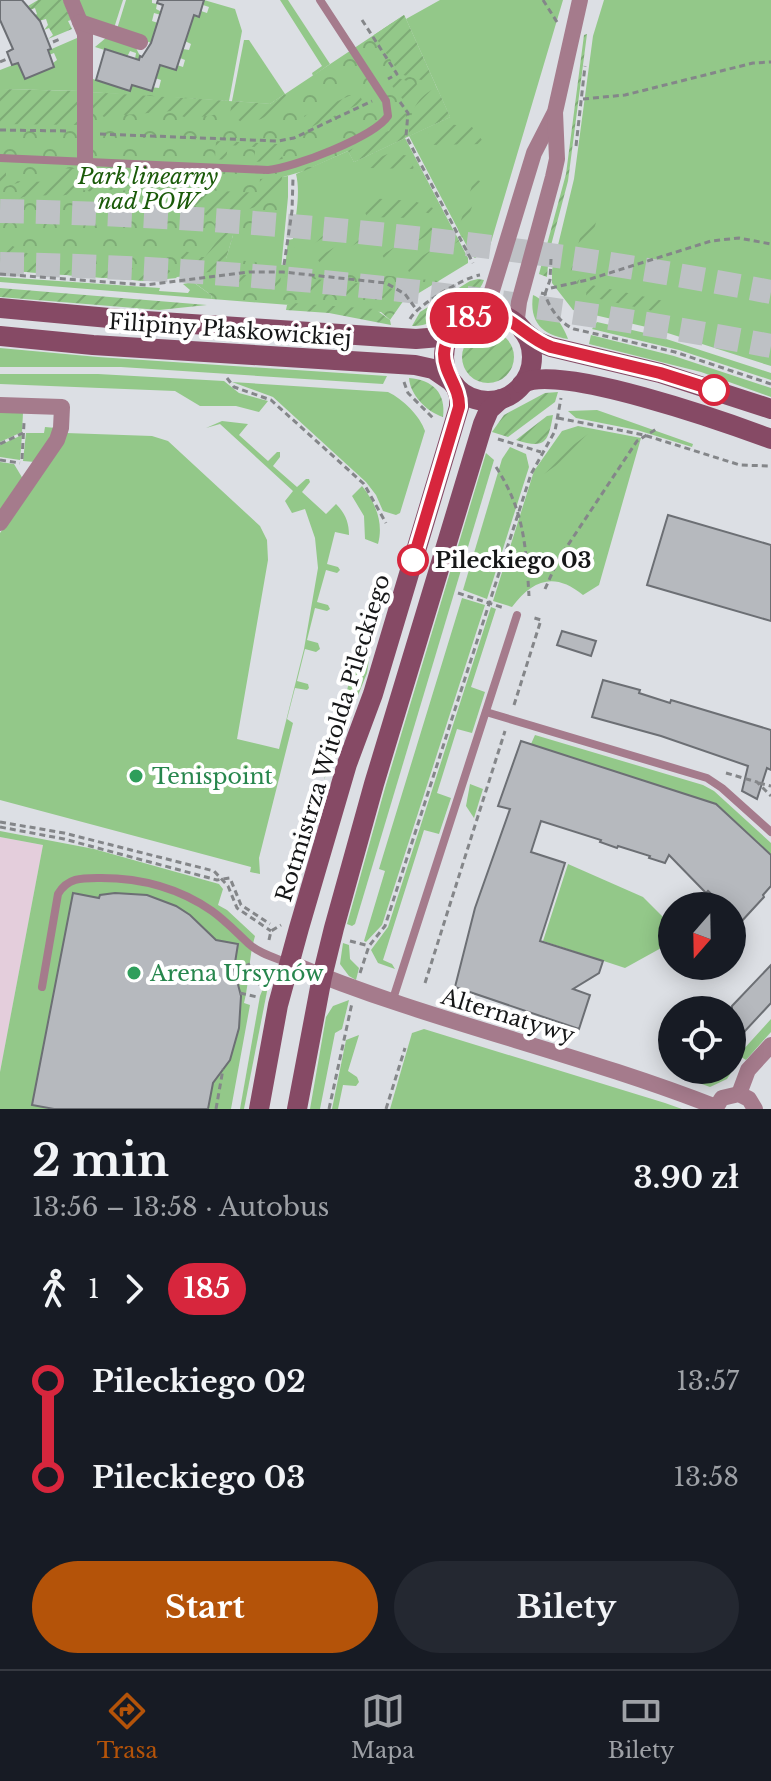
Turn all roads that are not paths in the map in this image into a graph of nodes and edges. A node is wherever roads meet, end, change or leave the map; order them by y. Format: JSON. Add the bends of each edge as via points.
{"nodes":[{"id":1,"x":71,"y":0,"type":"edge"},
{"id":2,"x":320,"y":0,"type":"edge"},
{"id":3,"x":580,"y":0,"type":"edge"},
{"id":4,"x":80,"y":22,"type":"junction"},
{"id":5,"x":140,"y":42,"type":"dead end"},
{"id":6,"x":555,"y":112,"type":"junction"},
{"id":7,"x":0,"y":158,"type":"edge"},
{"id":8,"x":85,"y":161,"type":"junction"},
{"id":9,"x":0,"y":308,"type":"edge"},
{"id":10,"x":462,"y":323,"type":"junction"},
{"id":11,"x":522,"y":330,"type":"junction"},
{"id":12,"x":0,"y":336,"type":"edge"},
{"id":13,"x":453,"y":384,"type":"junction"},
{"id":14,"x":522,"y":384,"type":"junction"},
{"id":15,"x":501,"y":399,"type":"junction"},
{"id":16,"x":0,"y":405,"type":"edge"},
{"id":17,"x":771,"y":409,"type":"edge"},
{"id":18,"x":771,"y":439,"type":"edge"},
{"id":19,"x":0,"y":523,"type":"edge"},
{"id":20,"x":517,"y":615,"type":"dead end"},
{"id":21,"x":486,"y":712,"type":"junction"},
{"id":22,"x":771,"y":832,"type":"edge"},
{"id":23,"x":290,"y":963,"type":"junction"},
{"id":24,"x":322,"y":977,"type":"junction"},
{"id":25,"x":42,"y":987,"type":"dead end"},
{"id":26,"x":392,"y":1002,"type":"junction"},
{"id":27,"x":771,"y":1045,"type":"edge"},
{"id":28,"x":739,"y":1094,"type":"junction"},
{"id":29,"x":716,"y":1108,"type":"edge"},
{"id":30,"x":259,"y":1109,"type":"edge"},
{"id":31,"x":297,"y":1109,"type":"edge"},
{"id":32,"x":755,"y":1109,"type":"edge"}],
"edges":[{"from":1,"to":4,"type":"street"},
{"from":2,"to":8,"type":"lane","via":[[383,96],[388,113],[380,126],[289,167]]},
{"from":3,"to":6,"type":"street"},
{"from":4,"to":5,"type":"street"},
{"from":4,"to":8,"type":"street","via":[[85,34]]},
{"from":6,"to":10,"type":"street","via":[[534,153],[491,294]]},
{"from":6,"to":11,"type":"street","via":[[557,159],[519,302]]},
{"from":7,"to":8,"type":"lane"},
{"from":9,"to":10,"type":"main road","name":"Filipiny Płaskowickiej","via":[[416,339],[440,337]]},
{"from":10,"to":11,"type":"main road","via":[[497,314]]},
{"from":10,"to":13,"type":"main road","via":[[447,339],[444,354]]},
{"from":11,"to":14,"type":"main road","via":[[531,354]]},
{"from":11,"to":17,"type":"main road","via":[[551,347],[660,373]]},
{"from":12,"to":13,"type":"main road","name":"Filipiny Płaskowickiej","via":[[415,365],[433,369]]},
{"from":13,"to":15,"type":"main road","via":[[472,398]]},
{"from":13,"to":23,"type":"main road","name":"Rotmistrza Witolda Pileckiego","via":[[459,407]]},
{"from":14,"to":15,"type":"main road"},
{"from":14,"to":18,"type":"main road","via":[[546,377],[612,390]]},
{"from":15,"to":24,"type":"main road","via":[[479,433]]},
{"from":16,"to":19,"type":"street","via":[[62,407],[57,440]]},
{"from":20,"to":21,"type":"lane"},
{"from":21,"to":22,"type":"lane","via":[[707,778]]},
{"from":21,"to":26,"type":"lane"},
{"from":23,"to":24,"type":"street","name":"Alternatywy"},
{"from":23,"to":25,"type":"lane","via":[[249,945],[210,910],[174,889],[125,879],[78,878],[58,894]]},
{"from":23,"to":30,"type":"main road","name":"Rotmistrza Witolda Pileckiego"},
{"from":24,"to":26,"type":"street","name":"Alternatywy"},
{"from":24,"to":31,"type":"main road"},
{"from":26,"to":29,"type":"street","name":"Alternatywy"},
{"from":27,"to":28,"type":"street","via":[[748,1070]]},
{"from":28,"to":29,"type":"street","via":[[722,1098]]},
{"from":28,"to":32,"type":"street"}]}
